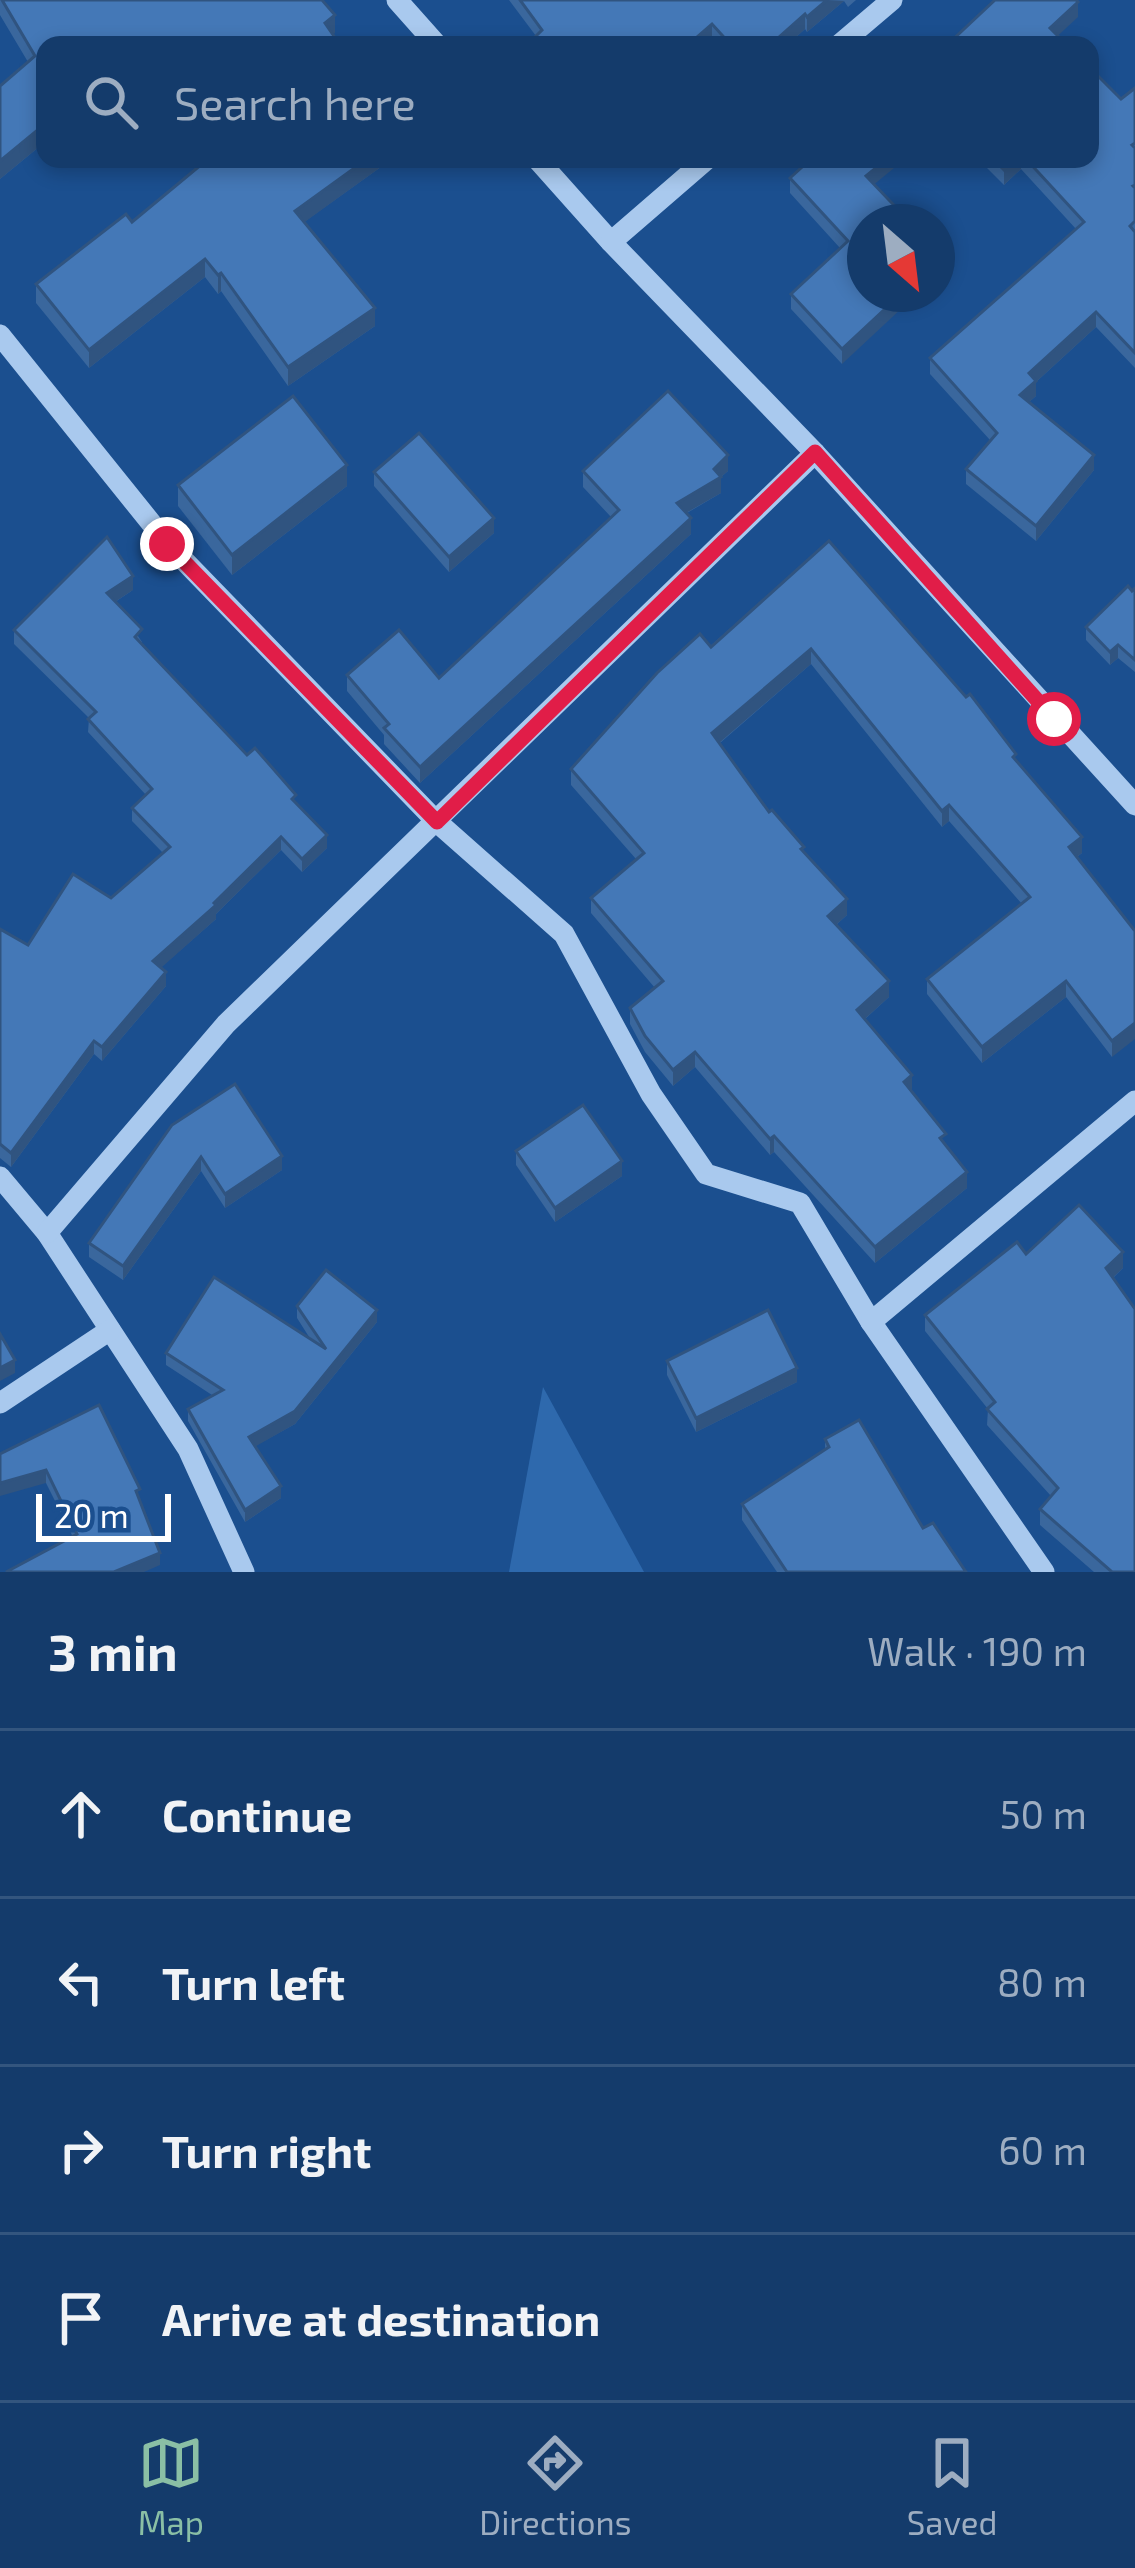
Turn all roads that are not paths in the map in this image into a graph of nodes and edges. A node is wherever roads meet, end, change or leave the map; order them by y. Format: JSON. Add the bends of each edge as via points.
{"nodes":[{"id":1,"x":397,"y":0,"type":"edge"},
{"id":2,"x":892,"y":0,"type":"edge"},
{"id":3,"x":429,"y":36,"type":"edge"},
{"id":4,"x":850,"y":36,"type":"edge"},
{"id":5,"x":545,"y":168,"type":"edge"},
{"id":6,"x":696,"y":168,"type":"edge"},
{"id":7,"x":610,"y":242,"type":"junction"},
{"id":8,"x":0,"y":335,"type":"edge"},
{"id":9,"x":815,"y":452,"type":"junction"},
{"id":10,"x":1135,"y":805,"type":"edge"},
{"id":11,"x":437,"y":822,"type":"junction"},
{"id":12,"x":1135,"y":1101,"type":"edge"},
{"id":13,"x":0,"y":1177,"type":"edge"},
{"id":14,"x":47,"y":1233,"type":"junction"},
{"id":15,"x":871,"y":1322,"type":"junction"},
{"id":16,"x":110,"y":1330,"type":"junction"},
{"id":17,"x":0,"y":1403,"type":"edge"},
{"id":18,"x":244,"y":1572,"type":"edge"},
{"id":19,"x":1044,"y":1572,"type":"edge"}],
"edges":[{"from":1,"to":3,"type":"street"},
{"from":2,"to":4,"type":"street"},
{"from":5,"to":7,"type":"street"},
{"from":6,"to":7,"type":"street"},
{"from":7,"to":9,"type":"street"},
{"from":8,"to":11,"type":"street","via":[[167,544]]},
{"from":9,"to":10,"type":"street"},
{"from":9,"to":11,"type":"street"},
{"from":11,"to":14,"type":"street","via":[[226,1024]]},
{"from":11,"to":15,"type":"street","via":[[564,934],[651,1094],[706,1174],[800,1203]]},
{"from":12,"to":15,"type":"street"},
{"from":13,"to":14,"type":"street"},
{"from":14,"to":16,"type":"street"},
{"from":15,"to":19,"type":"street"},
{"from":16,"to":17,"type":"street"},
{"from":16,"to":18,"type":"street","via":[[188,1449]]}]}
